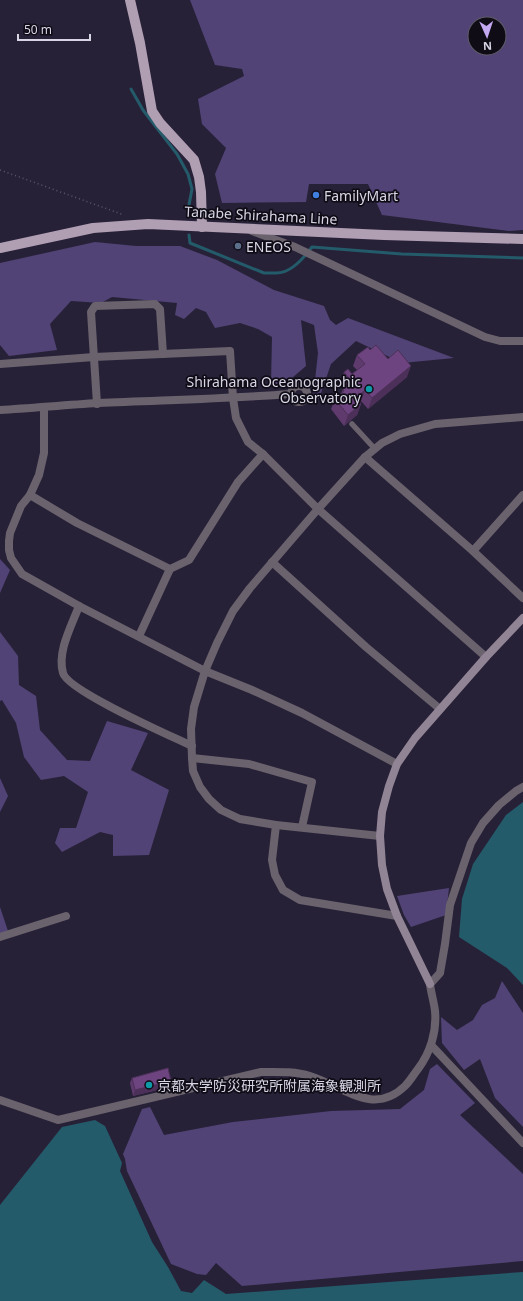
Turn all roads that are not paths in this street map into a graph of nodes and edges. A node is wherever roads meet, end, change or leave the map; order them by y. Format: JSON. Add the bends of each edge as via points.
{"nodes":[{"id":1,"x":130,"y":0,"type":"edge"},
{"id":2,"x":202,"y":226,"type":"junction"},
{"id":3,"x":245,"y":229,"type":"junction"},
{"id":4,"x":523,"y":239,"type":"edge"},
{"id":5,"x":0,"y":248,"type":"edge"},
{"id":6,"x":523,"y":342,"type":"edge"},
{"id":7,"x":163,"y":354,"type":"junction"},
{"id":8,"x":94,"y":358,"type":"junction"},
{"id":9,"x":0,"y":364,"type":"edge"},
{"id":10,"x":290,"y":394,"type":"dead end"},
{"id":11,"x":233,"y":398,"type":"junction"},
{"id":12,"x":97,"y":404,"type":"junction"},
{"id":13,"x":44,"y":408,"type":"junction"},
{"id":14,"x":0,"y":410,"type":"edge"},
{"id":15,"x":523,"y":417,"type":"edge"},
{"id":16,"x":352,"y":424,"type":"dead end"},
{"id":17,"x":375,"y":449,"type":"junction"},
{"id":18,"x":262,"y":454,"type":"junction"},
{"id":19,"x":365,"y":458,"type":"junction"},
{"id":20,"x":30,"y":495,"type":"junction"},
{"id":21,"x":523,"y":495,"type":"edge"},
{"id":22,"x":318,"y":509,"type":"junction"},
{"id":23,"x":473,"y":551,"type":"junction"},
{"id":24,"x":272,"y":562,"type":"junction"},
{"id":25,"x":170,"y":569,"type":"junction"},
{"id":26,"x":523,"y":598,"type":"edge"},
{"id":27,"x":79,"y":606,"type":"junction"},
{"id":28,"x":523,"y":618,"type":"edge"},
{"id":29,"x":139,"y":636,"type":"junction"},
{"id":30,"x":486,"y":657,"type":"junction"},
{"id":31,"x":206,"y":670,"type":"junction"},
{"id":32,"x":440,"y":709,"type":"junction"},
{"id":33,"x":192,"y":746,"type":"junction"},
{"id":34,"x":192,"y":758,"type":"junction"},
{"id":35,"x":397,"y":764,"type":"junction"},
{"id":36,"x":523,"y":787,"type":"edge"},
{"id":37,"x":276,"y":825,"type":"junction"},
{"id":38,"x":302,"y":827,"type":"junction"},
{"id":39,"x":380,"y":836,"type":"junction"},
{"id":40,"x":66,"y":916,"type":"dead end"},
{"id":41,"x":397,"y":916,"type":"junction"},
{"id":42,"x":0,"y":937,"type":"edge"},
{"id":43,"x":430,"y":984,"type":"junction"},
{"id":44,"x":431,"y":1045,"type":"junction"},
{"id":45,"x":0,"y":1100,"type":"edge"},
{"id":46,"x":523,"y":1143,"type":"edge"}],
"edges":[{"from":1,"to":2,"type":"main road","via":[[152,111],[194,160],[201,192]]},
{"from":2,"to":3,"type":"main road","name":"Tanabe Shirahama Line"},
{"from":2,"to":5,"type":"main road","name":"Tanabe Shirahama Line","via":[[148,224],[93,228]]},
{"from":3,"to":4,"type":"main road","name":"Tanabe Shirahama Line"},
{"from":3,"to":6,"type":"street","via":[[295,247],[485,337]]},
{"from":7,"to":8,"type":"street"},
{"from":7,"to":8,"type":"street","via":[[160,309],[155,304],[96,306],[91,312]]},
{"from":7,"to":11,"type":"street","via":[[230,351]]},
{"from":8,"to":9,"type":"street"},
{"from":8,"to":12,"type":"street"},
{"from":10,"to":11,"type":"street"},
{"from":11,"to":12,"type":"street"},
{"from":11,"to":18,"type":"street","via":[[236,418],[248,442]]},
{"from":12,"to":13,"type":"street"},
{"from":13,"to":14,"type":"street"},
{"from":13,"to":20,"type":"street","via":[[44,453],[39,475]]},
{"from":15,"to":17,"type":"street","via":[[435,424],[400,434]]},
{"from":16,"to":17,"type":"lane"},
{"from":17,"to":19,"type":"street"},
{"from":18,"to":22,"type":"street"},
{"from":18,"to":25,"type":"street","via":[[238,482],[189,560]]},
{"from":19,"to":22,"type":"street"},
{"from":19,"to":23,"type":"street"},
{"from":20,"to":25,"type":"street","via":[[77,523]]},
{"from":20,"to":27,"type":"street","via":[[10,533],[12,558],[22,574]]},
{"from":21,"to":23,"type":"street"},
{"from":22,"to":24,"type":"street"},
{"from":22,"to":30,"type":"street"},
{"from":23,"to":26,"type":"street"},
{"from":24,"to":31,"type":"street","via":[[233,610]]},
{"from":24,"to":32,"type":"street","via":[[366,647]]},
{"from":25,"to":29,"type":"street"},
{"from":27,"to":29,"type":"street"},
{"from":27,"to":33,"type":"street","via":[[62,650],[63,674],[67,681],[84,693]]},
{"from":28,"to":30,"type":"street"},
{"from":29,"to":31,"type":"street"},
{"from":30,"to":32,"type":"street"},
{"from":31,"to":33,"type":"street","via":[[194,707]]},
{"from":31,"to":35,"type":"street","via":[[302,713]]},
{"from":32,"to":35,"type":"street"},
{"from":33,"to":34,"type":"street"},
{"from":34,"to":37,"type":"street","via":[[193,771],[200,787],[221,810],[240,819]]},
{"from":34,"to":38,"type":"street","via":[[249,764],[312,782]]},
{"from":35,"to":39,"type":"street","via":[[382,812]]},
{"from":36,"to":43,"type":"street","via":[[495,810],[483,823],[471,843],[450,905],[440,973]]},
{"from":37,"to":38,"type":"street"},
{"from":37,"to":41,"type":"street","via":[[272,860],[275,875],[283,890],[300,900]]},
{"from":38,"to":39,"type":"street"},
{"from":39,"to":41,"type":"street","via":[[387,889]]},
{"from":40,"to":42,"type":"street"},
{"from":41,"to":43,"type":"street"},
{"from":43,"to":44,"type":"street","via":[[436,1021]]},
{"from":44,"to":45,"type":"street","via":[[406,1086],[392,1097],[380,1100],[351,1094],[309,1076],[261,1072],[58,1120]]},
{"from":44,"to":46,"type":"street"}]}
